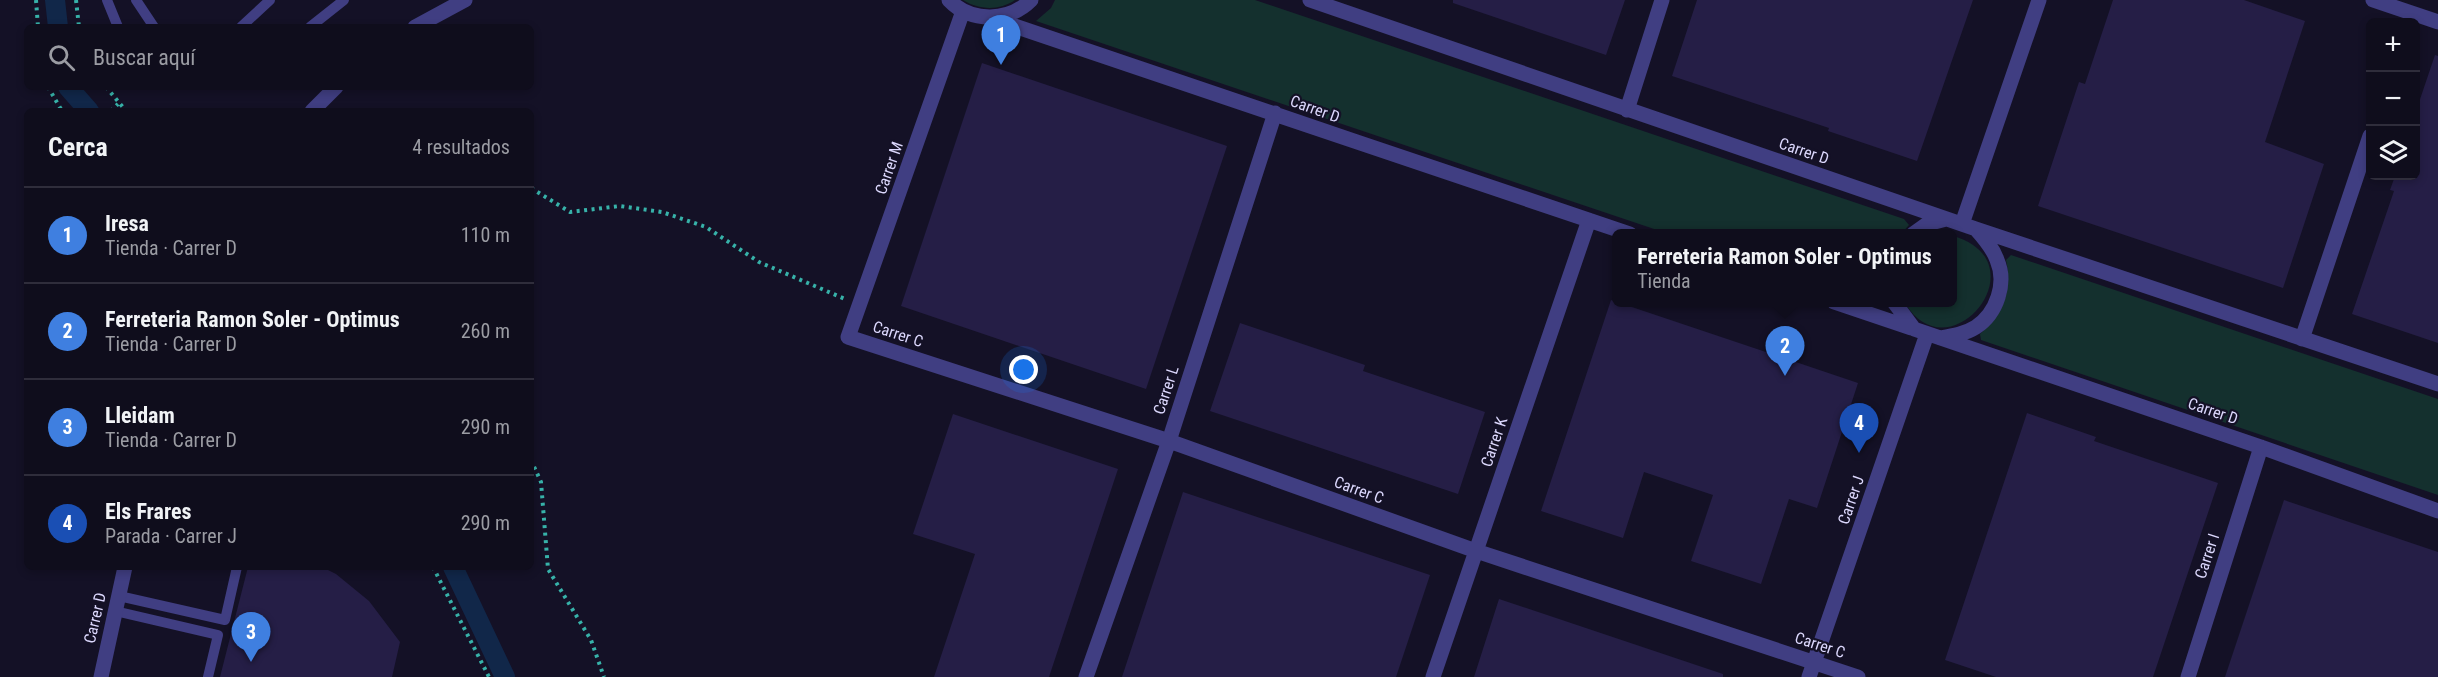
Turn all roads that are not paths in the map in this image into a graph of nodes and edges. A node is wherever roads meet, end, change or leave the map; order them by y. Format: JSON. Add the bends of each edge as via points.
{"nodes":[{"id":1,"x":107,"y":0,"type":"edge"},
{"id":2,"x":136,"y":0,"type":"edge"},
{"id":3,"x":270,"y":0,"type":"edge"},
{"id":4,"x":344,"y":0,"type":"edge"},
{"id":5,"x":465,"y":0,"type":"edge"},
{"id":6,"x":949,"y":0,"type":"edge"},
{"id":7,"x":1031,"y":0,"type":"edge"},
{"id":8,"x":1310,"y":0,"type":"edge"},
{"id":9,"x":1662,"y":0,"type":"edge"},
{"id":10,"x":2039,"y":0,"type":"edge"},
{"id":11,"x":2373,"y":0,"type":"edge"},
{"id":12,"x":963,"y":11,"type":"junction"},
{"id":13,"x":988,"y":17,"type":"junction"},
{"id":14,"x":2410,"y":18,"type":"edge"},
{"id":15,"x":2420,"y":19,"type":"edge"},
{"id":16,"x":2438,"y":21,"type":"edge"},
{"id":17,"x":117,"y":24,"type":"edge"},
{"id":18,"x":152,"y":24,"type":"edge"},
{"id":19,"x":244,"y":24,"type":"edge"},
{"id":20,"x":314,"y":24,"type":"edge"},
{"id":21,"x":421,"y":24,"type":"edge"},
{"id":22,"x":333,"y":90,"type":"edge"},
{"id":23,"x":315,"y":108,"type":"edge"},
{"id":24,"x":1627,"y":110,"type":"junction"},
{"id":25,"x":1275,"y":113,"type":"junction"},
{"id":26,"x":2366,"y":148,"type":"edge"},
{"id":27,"x":1946,"y":219,"type":"junction"},
{"id":28,"x":1589,"y":220,"type":"junction"},
{"id":29,"x":1969,"y":226,"type":"junction"},
{"id":30,"x":1615,"y":229,"type":"edge"},
{"id":31,"x":1920,"y":229,"type":"edge"},
{"id":32,"x":1846,"y":307,"type":"edge"},
{"id":33,"x":1898,"y":307,"type":"edge"},
{"id":34,"x":1927,"y":334,"type":"junction"},
{"id":35,"x":848,"y":337,"type":"joint"},
{"id":36,"x":2302,"y":339,"type":"junction"},
{"id":37,"x":2438,"y":384,"type":"edge"},
{"id":38,"x":1168,"y":441,"type":"junction"},
{"id":39,"x":2261,"y":447,"type":"junction"},
{"id":40,"x":2438,"y":511,"type":"edge"},
{"id":41,"x":1476,"y":550,"type":"junction"},
{"id":42,"x":124,"y":570,"type":"edge"},
{"id":43,"x":236,"y":570,"type":"edge"},
{"id":44,"x":119,"y":596,"type":"junction"},
{"id":45,"x":115,"y":611,"type":"junction"},
{"id":46,"x":1812,"y":670,"type":"edge"},
{"id":47,"x":100,"y":677,"type":"edge"},
{"id":48,"x":208,"y":677,"type":"edge"},
{"id":49,"x":1086,"y":677,"type":"edge"},
{"id":50,"x":1433,"y":677,"type":"edge"},
{"id":51,"x":1858,"y":677,"type":"edge"},
{"id":52,"x":2188,"y":677,"type":"edge"}],
"edges":[{"from":1,"to":17,"type":"lane"},
{"from":2,"to":18,"type":"lane"},
{"from":3,"to":19,"type":"lane"},
{"from":4,"to":20,"type":"lane"},
{"from":5,"to":21,"type":"street"},
{"from":6,"to":12,"type":"street"},
{"from":7,"to":13,"type":"street","via":[[1007,15]]},
{"from":8,"to":24,"type":"street","name":"Carrer D"},
{"from":9,"to":24,"type":"street"},
{"from":10,"to":29,"type":"street"},
{"from":11,"to":14,"type":"street"},
{"from":12,"to":13,"type":"street","name":"Carrer D"},
{"from":12,"to":35,"type":"street","name":"Carrer M"},
{"from":13,"to":25,"type":"street","name":"Carrer D"},
{"from":15,"to":16,"type":"street"},
{"from":22,"to":23,"type":"street"},
{"from":24,"to":27,"type":"street","name":"Carrer D"},
{"from":25,"to":28,"type":"street","name":"Carrer D"},
{"from":25,"to":38,"type":"street","name":"Carrer L"},
{"from":26,"to":36,"type":"street"},
{"from":27,"to":29,"type":"street","name":"Carrer D"},
{"from":27,"to":31,"type":"street"},
{"from":28,"to":30,"type":"street","name":"Carrer D"},
{"from":28,"to":41,"type":"street","name":"Carrer K"},
{"from":29,"to":34,"type":"street","via":[[1998,261],[1998,298],[1990,314],[1976,327],[1959,334]]},
{"from":29,"to":36,"type":"street"},
{"from":32,"to":34,"type":"street","name":"Carrer D"},
{"from":33,"to":34,"type":"street"},
{"from":34,"to":39,"type":"street","name":"Carrer D"},
{"from":34,"to":46,"type":"street","name":"Carrer J"},
{"from":35,"to":38,"type":"street","name":"Carrer C"},
{"from":36,"to":37,"type":"street"},
{"from":38,"to":41,"type":"street","name":"Carrer C"},
{"from":38,"to":49,"type":"street","name":"Carrer L"},
{"from":39,"to":40,"type":"street","name":"Carrer D"},
{"from":39,"to":52,"type":"street","name":"Carrer I"},
{"from":41,"to":46,"type":"street","name":"Carrer C"},
{"from":41,"to":50,"type":"street","name":"Carrer K"},
{"from":42,"to":44,"type":"street","name":"Carrer D"},
{"from":43,"to":44,"type":"lane","via":[[225,620]]},
{"from":44,"to":45,"type":"street","name":"Carrer D"},
{"from":45,"to":47,"type":"street","name":"Carrer D"},
{"from":45,"to":48,"type":"lane","via":[[218,635]]},
{"from":46,"to":51,"type":"street","name":"Carrer C"}]}
